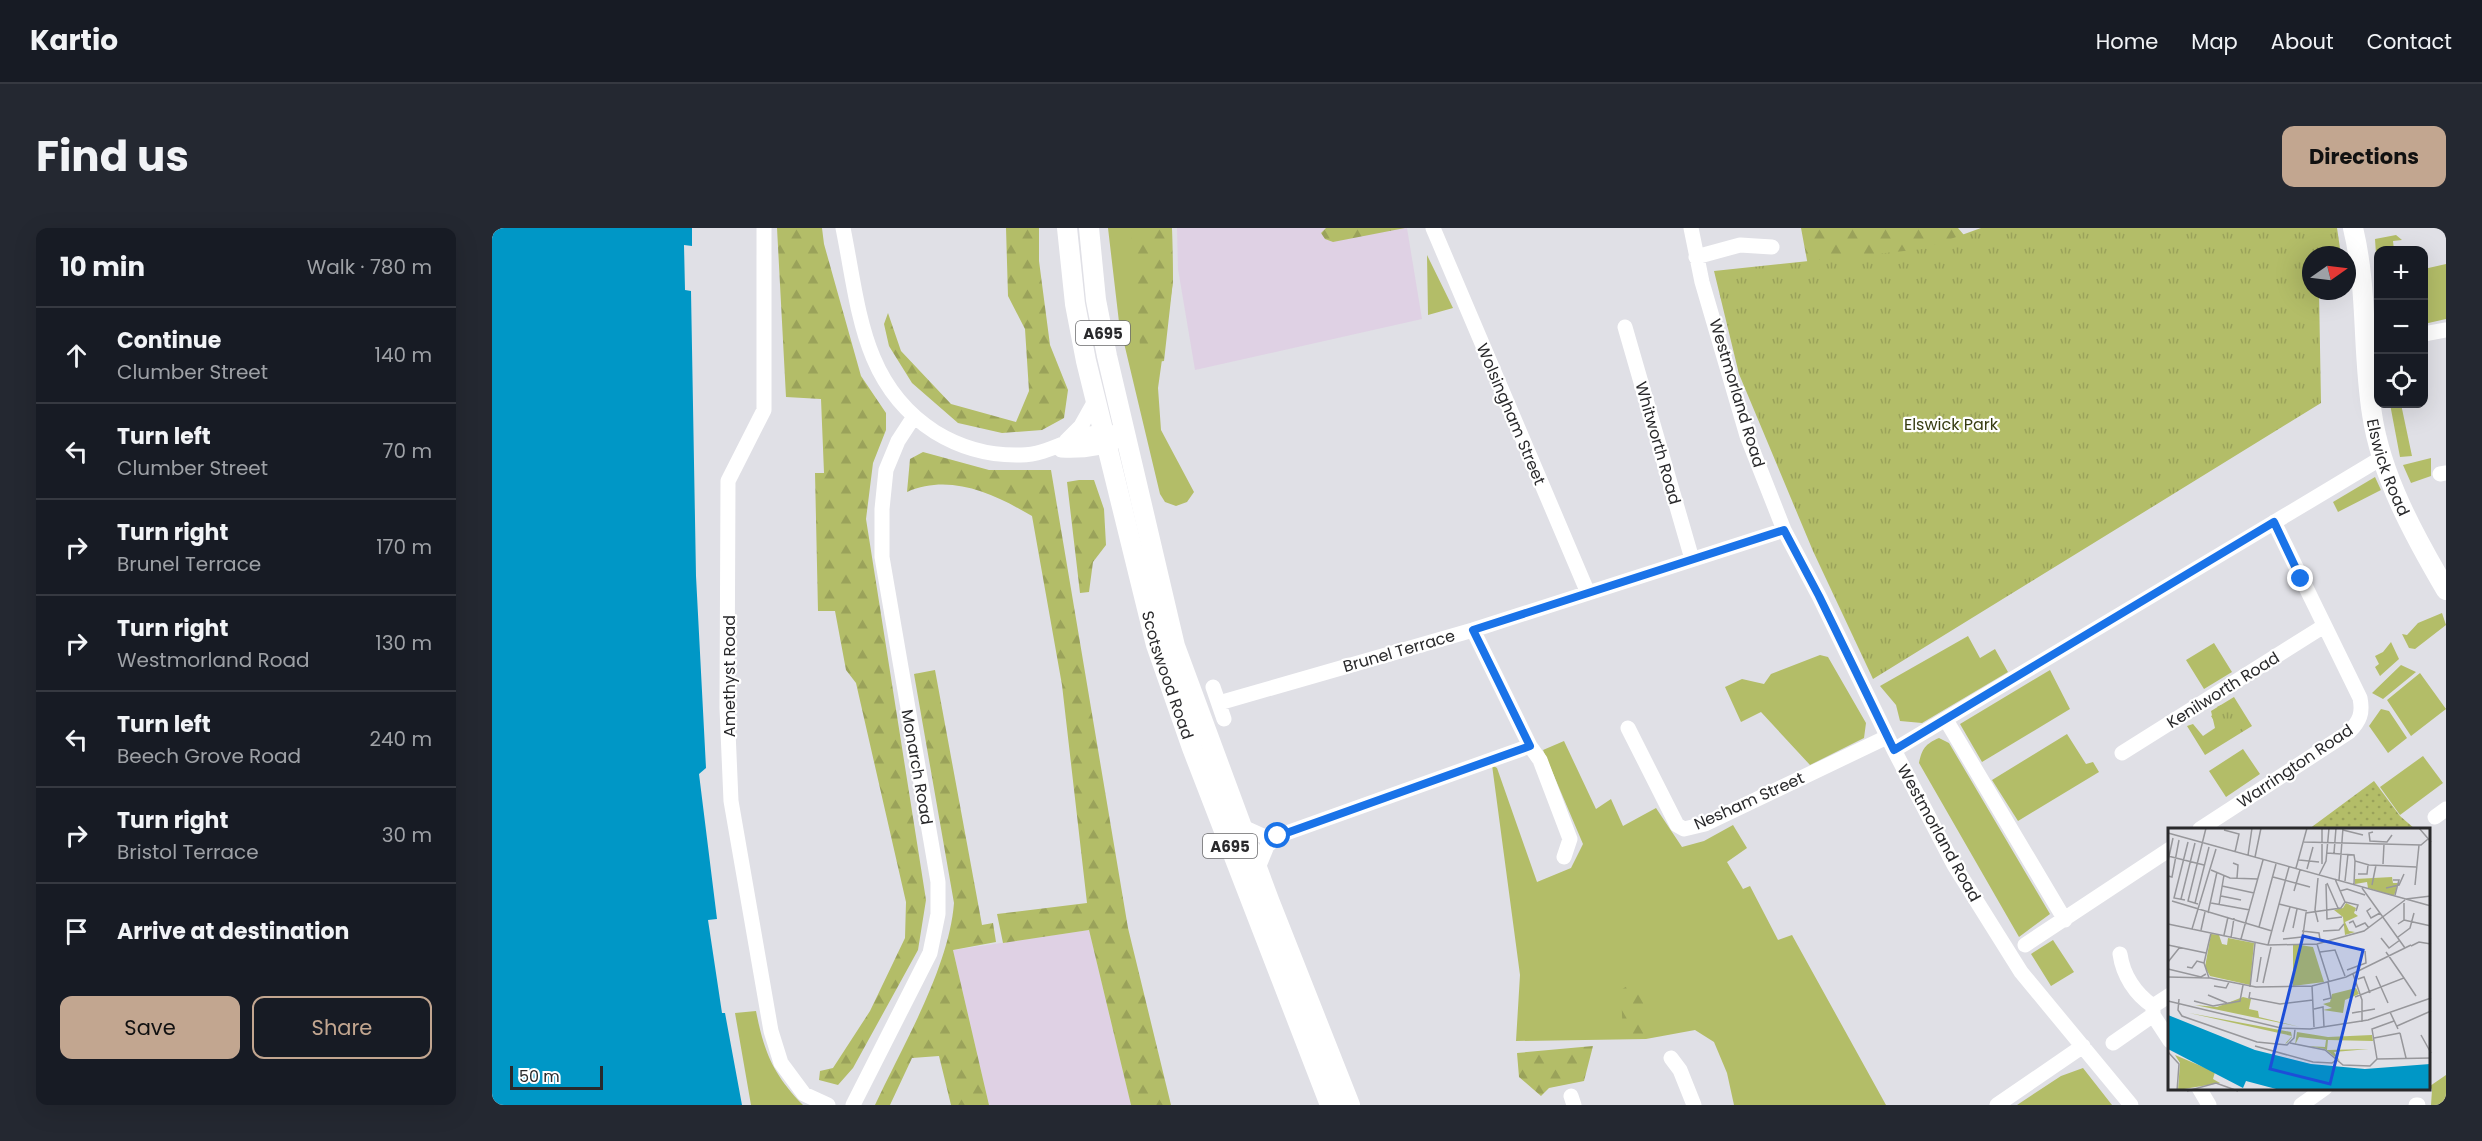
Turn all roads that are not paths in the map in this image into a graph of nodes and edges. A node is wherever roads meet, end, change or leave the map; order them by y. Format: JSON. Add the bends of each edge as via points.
{"nodes":[{"id":1,"x":764,"y":228,"type":"edge"},
{"id":2,"x":843,"y":228,"type":"edge"},
{"id":3,"x":1067,"y":228,"type":"edge"},
{"id":4,"x":1089,"y":228,"type":"edge"},
{"id":5,"x":1691,"y":228,"type":"edge"},
{"id":6,"x":2357,"y":229,"type":"edge"},
{"id":7,"x":1434,"y":231,"type":"edge"},
{"id":8,"x":1772,"y":247,"type":"dead end"},
{"id":9,"x":1696,"y":256,"type":"junction"},
{"id":10,"x":1625,"y":327,"type":"dead end"},
{"id":11,"x":2446,"y":330,"type":"edge"},
{"id":12,"x":2428,"y":333,"type":"edge"},
{"id":13,"x":1095,"y":401,"type":"junction"},
{"id":14,"x":914,"y":418,"type":"junction"},
{"id":15,"x":1127,"y":435,"type":"junction"},
{"id":16,"x":1105,"y":439,"type":"junction"},
{"id":17,"x":1055,"y":448,"type":"junction"},
{"id":18,"x":2383,"y":457,"type":"junction"},
{"id":19,"x":2274,"y":522,"type":"junction"},
{"id":20,"x":1784,"y":530,"type":"junction"},
{"id":21,"x":1692,"y":559,"type":"junction"},
{"id":22,"x":2446,"y":590,"type":"edge"},
{"id":23,"x":1588,"y":593,"type":"junction"},
{"id":24,"x":2324,"y":626,"type":"junction"},
{"id":25,"x":1473,"y":630,"type":"junction"},
{"id":26,"x":1213,"y":687,"type":"dead end"},
{"id":27,"x":1219,"y":703,"type":"junction"},
{"id":28,"x":1224,"y":718,"type":"dead end"},
{"id":29,"x":1946,"y":720,"type":"junction"},
{"id":30,"x":1628,"y":728,"type":"dead end"},
{"id":31,"x":1890,"y":744,"type":"junction"},
{"id":32,"x":1530,"y":746,"type":"junction"},
{"id":33,"x":2122,"y":753,"type":"dead end"},
{"id":34,"x":1241,"y":826,"type":"junction"},
{"id":35,"x":2202,"y":828,"type":"edge"},
{"id":36,"x":1278,"y":836,"type":"junction"},
{"id":37,"x":2168,"y":850,"type":"edge"},
{"id":38,"x":1564,"y":857,"type":"dead end"},
{"id":39,"x":1258,"y":868,"type":"junction"},
{"id":40,"x":2065,"y":920,"type":"junction"},
{"id":41,"x":2025,"y":945,"type":"dead end"},
{"id":42,"x":2120,"y":954,"type":"dead end"},
{"id":43,"x":2168,"y":997,"type":"edge"},
{"id":44,"x":2153,"y":1010,"type":"junction"},
{"id":45,"x":2168,"y":1037,"type":"edge"},
{"id":46,"x":2113,"y":1043,"type":"dead end"},
{"id":47,"x":2083,"y":1046,"type":"junction"},
{"id":48,"x":1671,"y":1058,"type":"dead end"},
{"id":49,"x":2200,"y":1090,"type":"edge"},
{"id":50,"x":2324,"y":1090,"type":"edge"},
{"id":51,"x":828,"y":1105,"type":"edge"},
{"id":52,"x":853,"y":1105,"type":"edge"},
{"id":53,"x":1330,"y":1105,"type":"edge"},
{"id":54,"x":1350,"y":1105,"type":"edge"},
{"id":55,"x":1694,"y":1105,"type":"edge"},
{"id":56,"x":1996,"y":1105,"type":"edge"},
{"id":57,"x":2131,"y":1105,"type":"edge"},
{"id":58,"x":2209,"y":1105,"type":"edge"},
{"id":59,"x":2301,"y":1105,"type":"edge"}],
"edges":[{"from":1,"to":51,"type":"street","name":"Amethyst Road","via":[[764,410],[728,481],[732,801],[771,1031],[781,1063],[804,1094]]},
{"from":2,"to":14,"type":"street","via":[[873,359],[884,385]]},
{"from":3,"to":13,"type":"main road","name":"Scotswood Road","number":"A695","via":[[1075,304]]},
{"from":4,"to":15,"type":"main road","name":"Scotswood Road","number":"A695","via":[[1096,300]]},
{"from":5,"to":9,"type":"street","name":"Westmorland Road"},
{"from":6,"to":18,"type":"main road","name":"Elswick Road","via":[[2372,416]]},
{"from":7,"to":23,"type":"street","name":"Wolsingham Street"},
{"from":8,"to":9,"type":"street","via":[[1740,245]]},
{"from":9,"to":20,"type":"street","name":"Westmorland Road","via":[[1747,436]]},
{"from":10,"to":21,"type":"street","name":"Whitworth Road"},
{"from":11,"to":12,"type":"street"},
{"from":13,"to":16,"type":"main road","name":"Scotswood Road","number":"A695"},
{"from":13,"to":17,"type":"street","via":[[1081,426]]},
{"from":14,"to":17,"type":"street","via":[[966,448],[997,455],[1024,455]]},
{"from":14,"to":52,"type":"street","name":"Monarch Road","via":[[898,441],[886,470],[882,547],[888,604],[938,882],[938,914],[930,953]]},
{"from":15,"to":16,"type":"street"},
{"from":15,"to":34,"type":"main road","name":"Scotswood Road","number":"A695","via":[[1175,646]]},
{"from":16,"to":17,"type":"street"},
{"from":16,"to":53,"type":"main road","name":"Scotswood Road","number":"A695","via":[[1166,679]]},
{"from":18,"to":19,"type":"street"},
{"from":18,"to":22,"type":"main road","name":"Elswick Road","via":[[2408,519]]},
{"from":19,"to":24,"type":"street"},
{"from":19,"to":29,"type":"street"},
{"from":20,"to":21,"type":"street","name":"Brunel Terrace"},
{"from":20,"to":31,"type":"street","name":"Westmorland Road"},
{"from":21,"to":23,"type":"street","name":"Brunel Terrace"},
{"from":23,"to":25,"type":"street","name":"Brunel Terrace"},
{"from":24,"to":33,"type":"street","name":"Kenilworth Road"},
{"from":24,"to":35,"type":"street","name":"Warrington Road","via":[[2360,698],[2359,721],[2349,732]]},
{"from":25,"to":27,"type":"street","name":"Brunel Terrace"},
{"from":25,"to":32,"type":"street"},
{"from":26,"to":27,"type":"street"},
{"from":27,"to":28,"type":"street"},
{"from":29,"to":31,"type":"street"},
{"from":29,"to":40,"type":"street"},
{"from":30,"to":31,"type":"street","name":"Nesham Street","via":[[1677,825],[1684,829],[1705,824]]},
{"from":31,"to":47,"type":"street","name":"Westmorland Road","via":[[1954,865],[2021,972]]},
{"from":32,"to":36,"type":"street"},
{"from":32,"to":38,"type":"street","via":[[1540,760],[1570,839]]},
{"from":34,"to":36,"type":"street","via":[[1263,836]]},
{"from":34,"to":39,"type":"main road","name":"Scotswood Road","number":"A695"},
{"from":36,"to":39,"type":"street","via":[[1267,846]]},
{"from":37,"to":40,"type":"street"},
{"from":39,"to":54,"type":"main road","name":"Scotswood Road","number":"A695"},
{"from":40,"to":41,"type":"street"},
{"from":42,"to":44,"type":"street","via":[[2122,969]]},
{"from":43,"to":44,"type":"street"},
{"from":44,"to":45,"type":"street"},
{"from":44,"to":46,"type":"street"},
{"from":47,"to":56,"type":"street"},
{"from":47,"to":57,"type":"street","name":"Westmorland Road"},
{"from":48,"to":55,"type":"street"},
{"from":49,"to":58,"type":"street"},
{"from":50,"to":59,"type":"street"}]}
